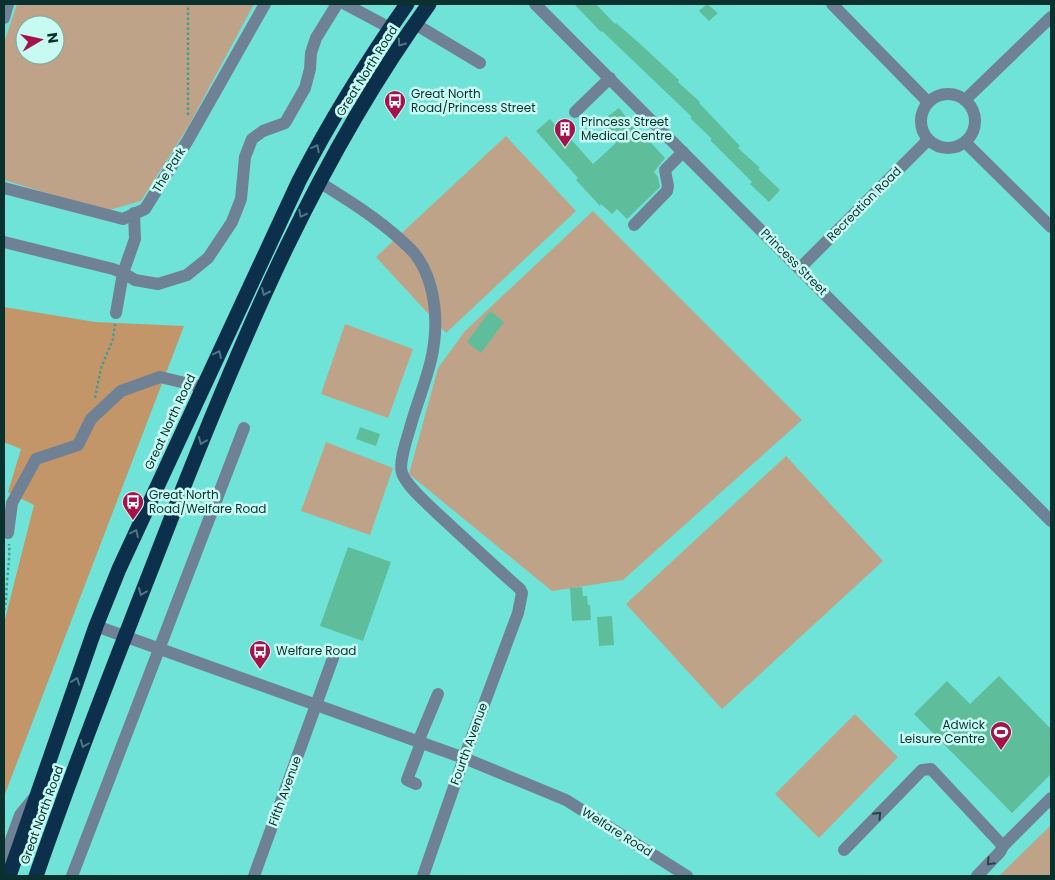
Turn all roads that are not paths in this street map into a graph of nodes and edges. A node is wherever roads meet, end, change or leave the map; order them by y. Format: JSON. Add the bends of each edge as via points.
{"nodes":[{"id":1,"x":8,"y":4,"type":"edge"},
{"id":2,"x":265,"y":4,"type":"edge"},
{"id":3,"x":337,"y":4,"type":"edge"},
{"id":4,"x":345,"y":4,"type":"edge"},
{"id":5,"x":407,"y":4,"type":"edge"},
{"id":6,"x":429,"y":4,"type":"edge"},
{"id":7,"x":832,"y":4,"type":"edge"},
{"id":8,"x":541,"y":6,"type":"edge"},
{"id":9,"x":4,"y":18,"type":"edge"},
{"id":10,"x":1051,"y":18,"type":"edge"},
{"id":11,"x":415,"y":24,"type":"junction"},
{"id":12,"x":390,"y":28,"type":"junction"},
{"id":13,"x":480,"y":63,"type":"dead end"},
{"id":14,"x":610,"y":78,"type":"junction"},
{"id":15,"x":965,"y":100,"type":"junction"},
{"id":16,"x":928,"y":102,"type":"junction"},
{"id":17,"x":575,"y":112,"type":"dead end"},
{"id":18,"x":928,"y":140,"type":"junction"},
{"id":19,"x":965,"y":142,"type":"junction"},
{"id":20,"x":684,"y":152,"type":"junction"},
{"id":21,"x":319,"y":182,"type":"junction"},
{"id":22,"x":4,"y":188,"type":"edge"},
{"id":23,"x":134,"y":214,"type":"junction"},
{"id":24,"x":634,"y":225,"type":"dead end"},
{"id":25,"x":1051,"y":227,"type":"edge"},
{"id":26,"x":4,"y":242,"type":"edge"},
{"id":27,"x":800,"y":268,"type":"junction"},
{"id":28,"x":123,"y":273,"type":"junction"},
{"id":29,"x":116,"y":313,"type":"road end"},
{"id":30,"x":202,"y":387,"type":"junction"},
{"id":31,"x":244,"y":428,"type":"dead end"},
{"id":32,"x":9,"y":499,"type":"edge"},
{"id":33,"x":1051,"y":521,"type":"edge"},
{"id":34,"x":8,"y":532,"type":"road end"},
{"id":35,"x":96,"y":626,"type":"junction"},
{"id":36,"x":124,"y":637,"type":"junction"},
{"id":37,"x":158,"y":648,"type":"junction"},
{"id":38,"x":333,"y":658,"type":"dead end"},
{"id":39,"x":438,"y":694,"type":"dead end"},
{"id":40,"x":316,"y":706,"type":"junction"},
{"id":41,"x":420,"y":743,"type":"junction"},
{"id":42,"x":464,"y":758,"type":"junction"},
{"id":43,"x":416,"y":784,"type":"dead end"},
{"id":44,"x":36,"y":795,"type":"junction"},
{"id":45,"x":1051,"y":798,"type":"edge"},
{"id":46,"x":1003,"y":846,"type":"junction"},
{"id":47,"x":844,"y":850,"type":"dead end"},
{"id":48,"x":4,"y":858,"type":"edge"},
{"id":49,"x":682,"y":875,"type":"edge"},
{"id":50,"x":9,"y":876,"type":"edge"},
{"id":51,"x":36,"y":876,"type":"edge"},
{"id":52,"x":72,"y":876,"type":"edge"},
{"id":53,"x":254,"y":876,"type":"edge"},
{"id":54,"x":423,"y":876,"type":"edge"},
{"id":55,"x":977,"y":876,"type":"edge"}],
"edges":[{"from":1,"to":9,"type":"street"},
{"from":2,"to":23,"type":"street","name":"The Park","via":[[145,209]]},
{"from":3,"to":28,"type":"street","via":[[316,38],[305,88],[285,123],[252,139],[245,157],[241,199],[232,222],[208,258],[187,275],[158,284],[135,280]]},
{"from":4,"to":12,"type":"street"},
{"from":5,"to":12,"type":"highway","name":"Great North Road"},
{"from":6,"to":11,"type":"highway","name":"Great North Road"},
{"from":7,"to":16,"type":"street"},
{"from":8,"to":14,"type":"street","name":"Princess Street"},
{"from":10,"to":15,"type":"street"},
{"from":11,"to":13,"type":"street"},
{"from":11,"to":21,"type":"highway","name":"Great North Road","one_way":true,"via":[[367,96]]},
{"from":30,"to":12,"type":"highway","name":"Great North Road","one_way":true,"via":[[319,142]]},
{"from":14,"to":17,"type":"street"},
{"from":14,"to":20,"type":"street","name":"Princess Street"},
{"from":15,"to":16,"type":"street","via":[[943,94]]},
{"from":15,"to":19,"type":"street","via":[[972,107],[975,121],[974,131]]},
{"from":16,"to":18,"type":"street","via":[[920,119]]},
{"from":18,"to":19,"type":"street","via":[[941,148]]},
{"from":18,"to":27,"type":"street","name":"Recreation Road"},
{"from":19,"to":25,"type":"street"},
{"from":20,"to":24,"type":"street","via":[[664,170],[666,191]]},
{"from":20,"to":27,"type":"street","name":"Princess Street"},
{"from":21,"to":36,"type":"highway","name":"Great North Road","one_way":true,"via":[[245,336]]},
{"from":21,"to":42,"type":"street","name":"Fourth Avenue","via":[[392,232],[415,254],[426,272],[435,310],[434,340],[400,470],[424,500],[520,589],[522,596]]},
{"from":22,"to":23,"type":"street","via":[[123,218]]},
{"from":23,"to":28,"type":"street","via":[[134,240]]},
{"from":26,"to":28,"type":"street"},
{"from":27,"to":33,"type":"street","name":"Princess Street"},
{"from":28,"to":29,"type":"street"},
{"from":30,"to":32,"type":"street","via":[[160,377],[122,391],[91,419],[78,445],[36,459]]},
{"from":35,"to":30,"type":"highway","name":"Great North Road","one_way":true},
{"from":31,"to":37,"type":"street"},
{"from":32,"to":34,"type":"street"},
{"from":35,"to":36,"type":"street","name":"Welfare Road"},
{"from":44,"to":35,"type":"highway","name":"Great North Road","one_way":true},
{"from":36,"to":37,"type":"street","name":"Welfare Road"},
{"from":36,"to":51,"type":"highway","name":"Great North Road","one_way":true},
{"from":37,"to":40,"type":"street","name":"Welfare Road"},
{"from":37,"to":52,"type":"street"},
{"from":38,"to":40,"type":"street","name":"Fifth Avenue"},
{"from":39,"to":41,"type":"street"},
{"from":40,"to":41,"type":"street","name":"Welfare Road"},
{"from":40,"to":53,"type":"street","name":"Fifth Avenue"},
{"from":41,"to":42,"type":"street","name":"Welfare Road"},
{"from":41,"to":43,"type":"street","via":[[407,780]]},
{"from":42,"to":49,"type":"street","name":"Welfare Road","via":[[566,800]]},
{"from":42,"to":54,"type":"street","name":"Fourth Avenue"},
{"from":44,"to":48,"type":"street","via":[[20,815]]},
{"from":44,"to":50,"type":"highway","name":"Great North Road"},
{"from":45,"to":46,"type":"street"},
{"from":47,"to":46,"type":"street","one_way":true,"via":[[922,770],[931,769]]},
{"from":46,"to":55,"type":"street","one_way":true}]}
